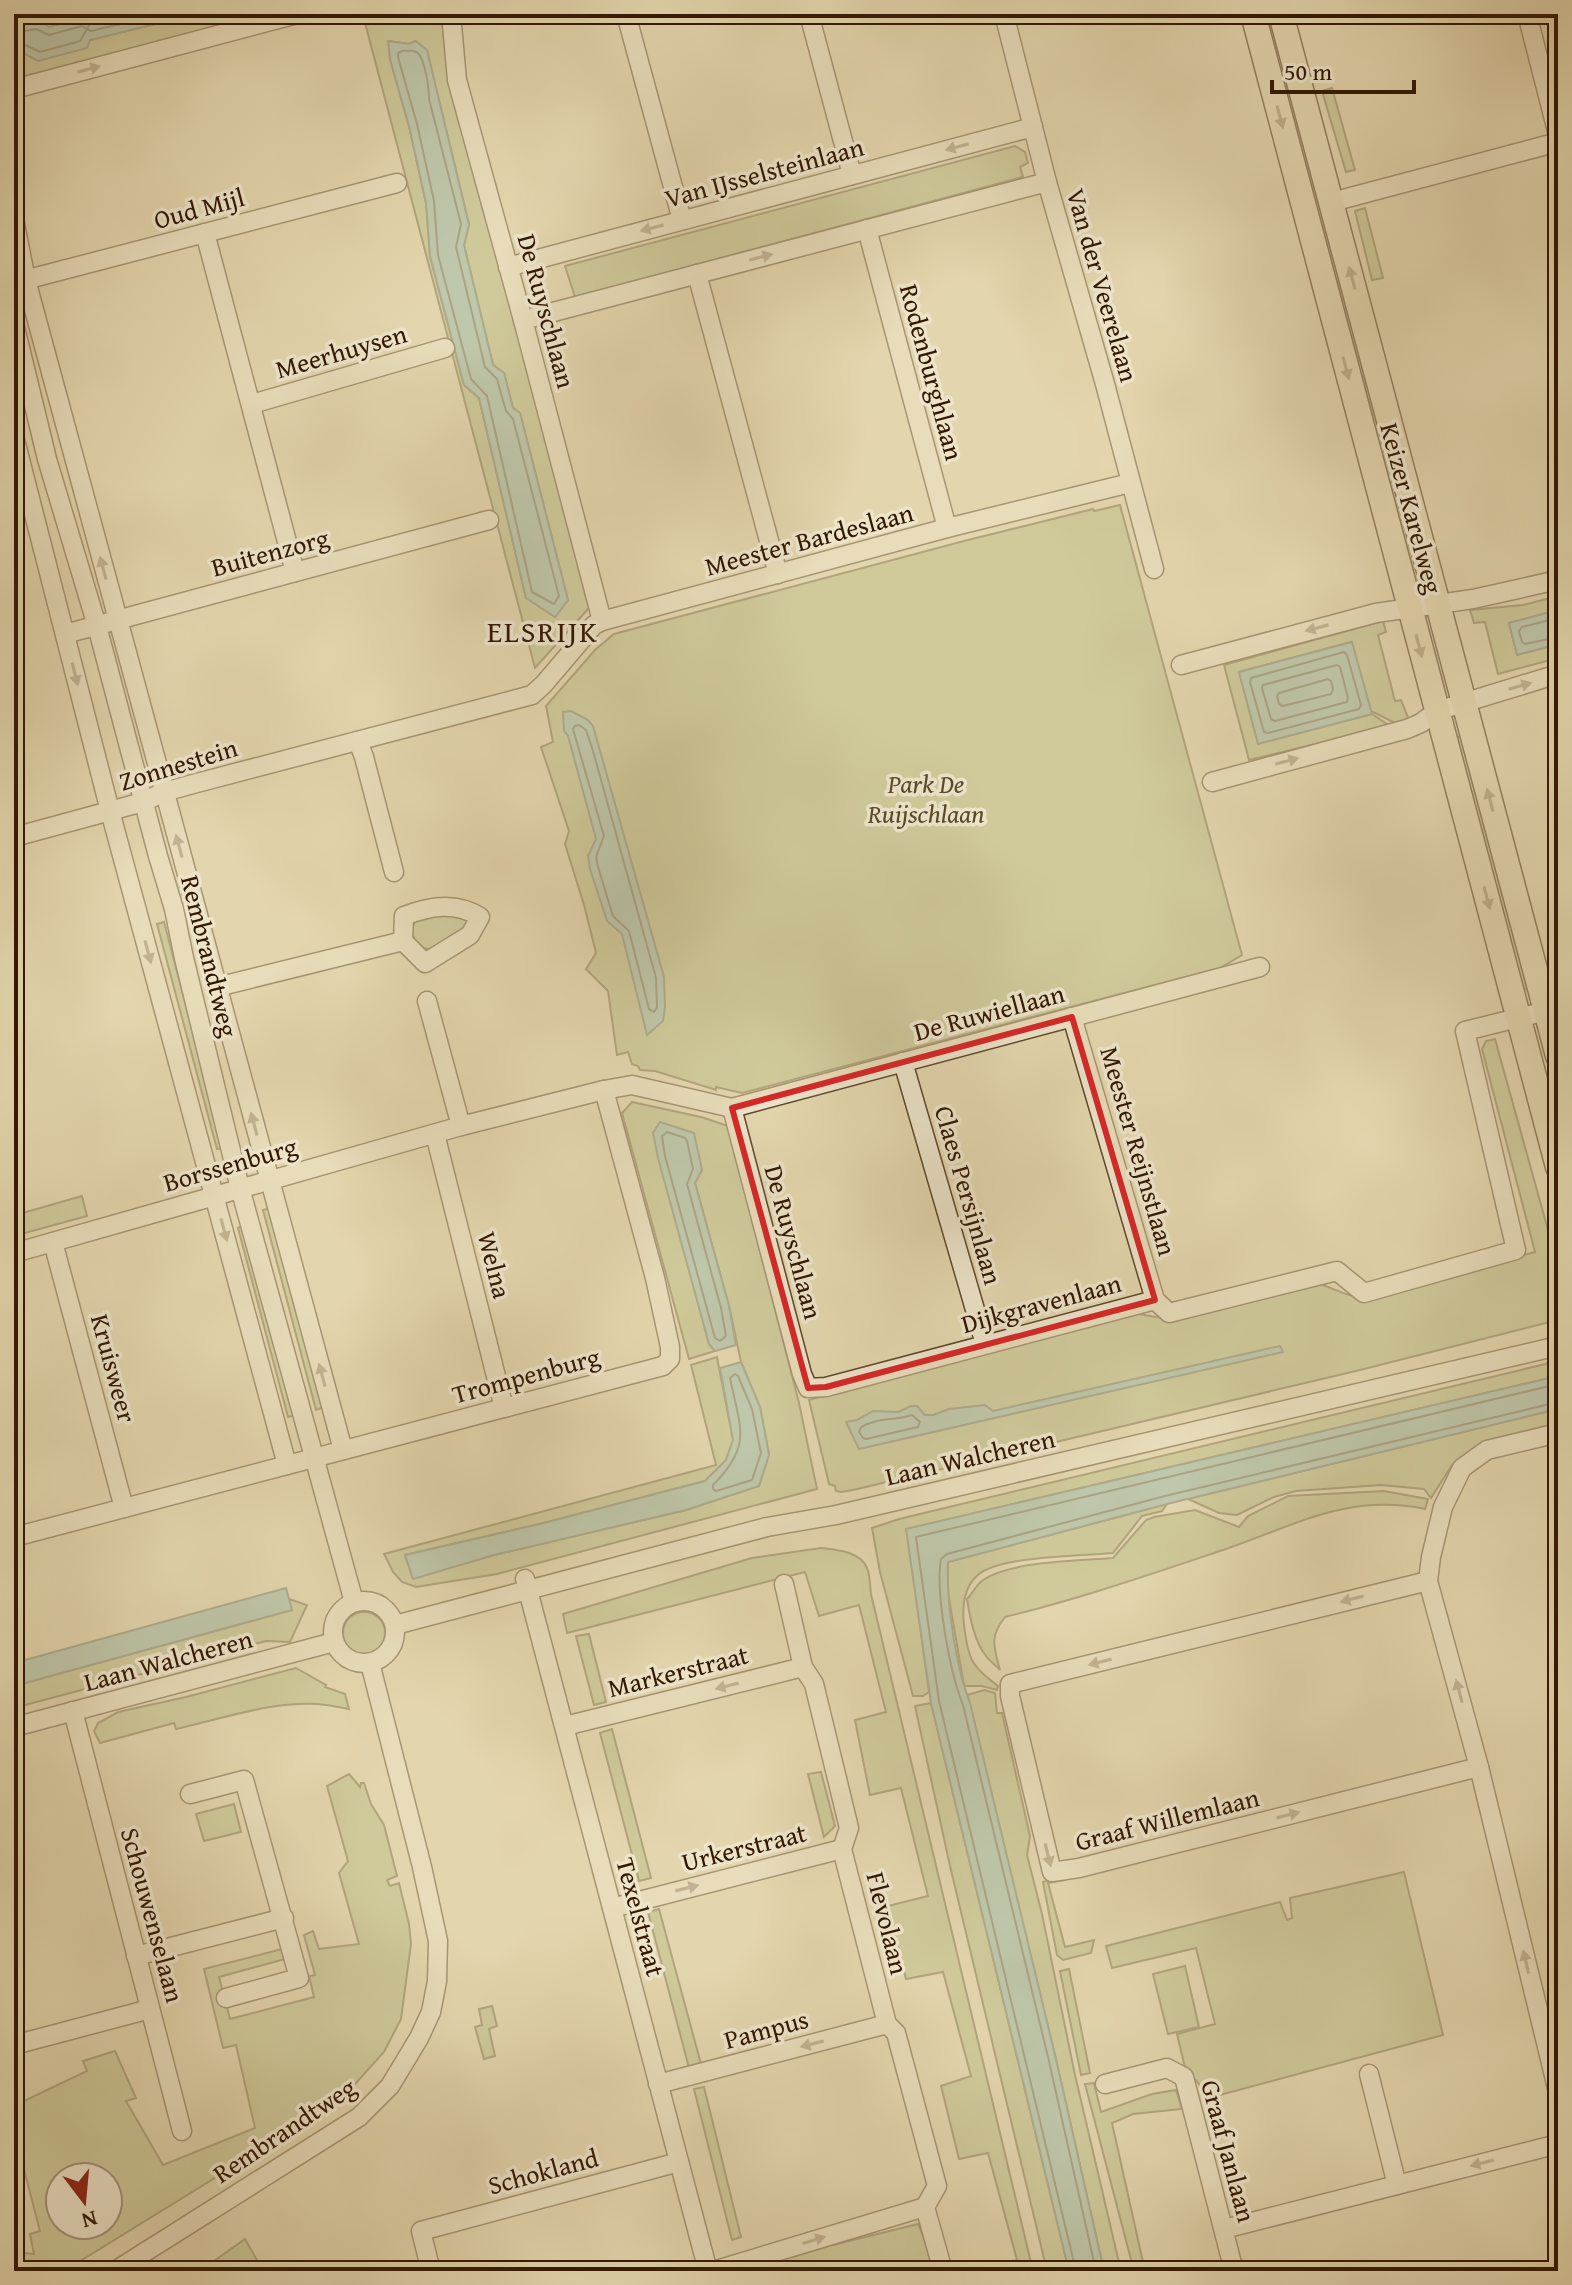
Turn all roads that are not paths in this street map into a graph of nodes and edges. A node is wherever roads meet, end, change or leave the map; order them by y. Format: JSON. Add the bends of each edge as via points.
{"nodes":[{"id":1,"x":297,"y":14,"type":"edge"},
{"id":2,"x":451,"y":14,"type":"edge"},
{"id":3,"x":626,"y":14,"type":"edge"},
{"id":4,"x":809,"y":14,"type":"edge"},
{"id":5,"x":1004,"y":14,"type":"edge"},
{"id":6,"x":1253,"y":14,"type":"edge"},
{"id":7,"x":1281,"y":14,"type":"edge"},
{"id":8,"x":1527,"y":14,"type":"edge"},
{"id":9,"x":14,"y":89,"type":"edge"},
{"id":10,"x":1033,"y":127,"type":"junction"},
{"id":11,"x":1558,"y":135,"type":"edge"},
{"id":12,"x":1558,"y":142,"type":"edge"},
{"id":13,"x":852,"y":175,"type":"junction"},
{"id":14,"x":1047,"y":182,"type":"junction"},
{"id":15,"x":397,"y":183,"type":"dead end"},
{"id":16,"x":1332,"y":202,"type":"junction"},
{"id":17,"x":14,"y":219,"type":"edge"},
{"id":18,"x":682,"y":220,"type":"junction"},
{"id":19,"x":867,"y":229,"type":"junction"},
{"id":20,"x":205,"y":233,"type":"junction"},
{"id":21,"x":508,"y":267,"type":"junction"},
{"id":22,"x":697,"y":274,"type":"junction"},
{"id":23,"x":20,"y":282,"type":"edge"},
{"id":24,"x":523,"y":320,"type":"junction"},
{"id":25,"x":14,"y":323,"type":"edge"},
{"id":26,"x":445,"y":348,"type":"dead end"},
{"id":27,"x":252,"y":404,"type":"junction"},
{"id":28,"x":14,"y":436,"type":"edge"},
{"id":29,"x":47,"y":459,"type":"junction"},
{"id":30,"x":18,"y":467,"type":"edge"},
{"id":31,"x":1130,"y":483,"type":"junction"},
{"id":32,"x":489,"y":520,"type":"dead end"},
{"id":33,"x":947,"y":528,"type":"junction"},
{"id":34,"x":1154,"y":569,"type":"dead end"},
{"id":35,"x":295,"y":572,"type":"junction"},
{"id":36,"x":778,"y":574,"type":"junction"},
{"id":37,"x":1558,"y":580,"type":"edge"},
{"id":38,"x":1439,"y":603,"type":"junction"},
{"id":39,"x":1409,"y":606,"type":"junction"},
{"id":40,"x":117,"y":620,"type":"junction"},
{"id":41,"x":602,"y":621,"type":"junction"},
{"id":42,"x":97,"y":626,"type":"junction"},
{"id":43,"x":65,"y":634,"type":"junction"},
{"id":44,"x":1181,"y":665,"type":"dead end"},
{"id":45,"x":1558,"y":674,"type":"edge"},
{"id":46,"x":532,"y":695,"type":"joint"},
{"id":47,"x":1465,"y":703,"type":"junction"},
{"id":48,"x":1437,"y":711,"type":"junction"},
{"id":49,"x":358,"y":741,"type":"junction"},
{"id":50,"x":1212,"y":782,"type":"dead end"},
{"id":51,"x":164,"y":792,"type":"junction"},
{"id":52,"x":143,"y":802,"type":"junction"},
{"id":53,"x":110,"y":811,"type":"junction"},
{"id":54,"x":14,"y":837,"type":"edge"},
{"id":55,"x":394,"y":872,"type":"dead end"},
{"id":56,"x":403,"y":941,"type":"dead end"},
{"id":57,"x":1260,"y":967,"type":"dead end"},
{"id":58,"x":217,"y":987,"type":"junction"},
{"id":59,"x":427,"y":1001,"type":"dead end"},
{"id":60,"x":1552,"y":1009,"type":"edge"},
{"id":61,"x":1072,"y":1017,"type":"junction"},
{"id":62,"x":1518,"y":1017,"type":"junction"},
{"id":63,"x":1558,"y":1056,"type":"edge"},
{"id":64,"x":903,"y":1062,"type":"junction"},
{"id":65,"x":604,"y":1090,"type":"junction"},
{"id":66,"x":732,"y":1108,"type":"junction"},
{"id":67,"x":461,"y":1126,"type":"junction"},
{"id":68,"x":435,"y":1134,"type":"junction"},
{"id":69,"x":1558,"y":1167,"type":"edge"},
{"id":70,"x":270,"y":1180,"type":"junction"},
{"id":71,"x":240,"y":1188,"type":"junction"},
{"id":72,"x":214,"y":1195,"type":"junction"},
{"id":73,"x":53,"y":1242,"type":"junction"},
{"id":74,"x":14,"y":1253,"type":"edge"},
{"id":75,"x":1155,"y":1300,"type":"junction"},
{"id":76,"x":985,"y":1344,"type":"junction"},
{"id":77,"x":1558,"y":1346,"type":"edge"},
{"id":78,"x":808,"y":1388,"type":"joint"},
{"id":79,"x":504,"y":1408,"type":"junction"},
{"id":80,"x":1558,"y":1433,"type":"edge"},
{"id":81,"x":343,"y":1450,"type":"junction"},
{"id":82,"x":315,"y":1458,"type":"junction"},
{"id":83,"x":287,"y":1465,"type":"junction"},
{"id":84,"x":124,"y":1508,"type":"junction"},
{"id":85,"x":14,"y":1537,"type":"edge"},
{"id":86,"x":1428,"y":1581,"type":"junction"},
{"id":87,"x":526,"y":1583,"type":"junction"},
{"id":88,"x":784,"y":1584,"type":"dead end"},
{"id":89,"x":354,"y":1602,"type":"junction"},
{"id":90,"x":395,"y":1625,"type":"junction"},
{"id":91,"x":334,"y":1642,"type":"junction"},
{"id":92,"x":370,"y":1663,"type":"junction"},
{"id":93,"x":803,"y":1667,"type":"junction"},
{"id":94,"x":73,"y":1711,"type":"junction"},
{"id":95,"x":565,"y":1726,"type":"junction"},
{"id":96,"x":14,"y":1727,"type":"edge"},
{"id":97,"x":1479,"y":1767,"type":"junction"},
{"id":98,"x":190,"y":1794,"type":"dead end"},
{"id":99,"x":842,"y":1849,"type":"junction"},
{"id":100,"x":612,"y":1908,"type":"junction"},
{"id":101,"x":284,"y":1918,"type":"junction"},
{"id":102,"x":136,"y":1956,"type":"junction"},
{"id":103,"x":226,"y":1998,"type":"dead end"},
{"id":104,"x":150,"y":2009,"type":"junction"},
{"id":105,"x":887,"y":2024,"type":"junction"},
{"id":106,"x":14,"y":2045,"type":"edge"},
{"id":107,"x":1369,"y":2074,"type":"dead end"},
{"id":108,"x":658,"y":2084,"type":"junction"},
{"id":109,"x":1105,"y":2084,"type":"dead end"},
{"id":110,"x":1558,"y":2092,"type":"edge"},
{"id":111,"x":182,"y":2131,"type":"dead end"},
{"id":112,"x":1558,"y":2144,"type":"edge"},
{"id":113,"x":679,"y":2162,"type":"junction"},
{"id":114,"x":1397,"y":2185,"type":"junction"},
{"id":115,"x":925,"y":2207,"type":"junction"},
{"id":116,"x":1224,"y":2229,"type":"junction"},
{"id":117,"x":115,"y":2271,"type":"edge"},
{"id":118,"x":431,"y":2271,"type":"edge"},
{"id":119,"x":710,"y":2271,"type":"edge"},
{"id":120,"x":943,"y":2271,"type":"edge"},
{"id":121,"x":1234,"y":2271,"type":"edge"}],
"edges":[{"from":9,"to":1,"type":"street","one_way":true},
{"from":2,"to":21,"type":"street","name":"De Ruyschlaan","via":[[457,80]]},
{"from":3,"to":18,"type":"street"},
{"from":4,"to":13,"type":"street"},
{"from":5,"to":10,"type":"street","name":"Van der Veerelaan"},
{"from":6,"to":39,"type":"main road","name":"Keizer Karelweg","one_way":true},
{"from":7,"to":16,"type":"main road","name":"Keizer Karelweg"},
{"from":8,"to":11,"type":"street"},
{"from":10,"to":13,"type":"street","name":"Van IJsselsteinlaan","one_way":true},
{"from":10,"to":14,"type":"street","name":"Van der Veerelaan"},
{"from":12,"to":16,"type":"street"},
{"from":13,"to":18,"type":"street","name":"Van IJsselsteinlaan"},
{"from":14,"to":19,"type":"street"},
{"from":14,"to":31,"type":"street","name":"Van der Veerelaan"},
{"from":15,"to":20,"type":"street","name":"Oud Mijl"},
{"from":38,"to":16,"type":"main road","name":"Keizer Karelweg","one_way":true},
{"from":17,"to":23,"type":"street","name":"Rembrandtweg"},
{"from":18,"to":21,"type":"street","name":"Van IJsselsteinlaan","one_way":true},
{"from":22,"to":19,"type":"street","one_way":true},
{"from":19,"to":33,"type":"street","name":"Rodenburghlaan"},
{"from":20,"to":23,"type":"street","name":"Oud Mijl"},
{"from":20,"to":27,"type":"street","name":"Meerhuysen"},
{"from":21,"to":24,"type":"street","name":"De Ruyschlaan"},
{"from":22,"to":24,"type":"street"},
{"from":22,"to":36,"type":"street"},
{"from":40,"to":23,"type":"street","name":"Rembrandtweg","one_way":true},
{"from":24,"to":41,"type":"street","name":"De Ruyschlaan"},
{"from":25,"to":29,"type":"street","name":"Rembrandtweg"},
{"from":26,"to":27,"type":"street","name":"Meerhuysen"},
{"from":27,"to":35,"type":"street","name":"Meerhuysen"},
{"from":28,"to":30,"type":"street"},
{"from":29,"to":30,"type":"street"},
{"from":29,"to":42,"type":"street","name":"Rembrandtweg"},
{"from":30,"to":43,"type":"street"},
{"from":31,"to":33,"type":"street","name":"Meester Bardeslaan"},
{"from":31,"to":34,"type":"street","name":"Van der Veerelaan"},
{"from":32,"to":35,"type":"street","name":"Buitenzorg"},
{"from":33,"to":36,"type":"street","name":"Meester Bardeslaan"},
{"from":35,"to":40,"type":"street","name":"Buitenzorg"},
{"from":36,"to":41,"type":"street","name":"Meester Bardeslaan"},
{"from":37,"to":38,"type":"street"},
{"from":38,"to":39,"type":"street"},
{"from":38,"to":47,"type":"main road","name":"Keizer Karelweg"},
{"from":39,"to":44,"type":"street","one_way":true},
{"from":39,"to":48,"type":"main road","name":"Keizer Karelweg","one_way":true},
{"from":40,"to":42,"type":"street","name":"Buitenzorg"},
{"from":40,"to":51,"type":"street","name":"Rembrandtweg"},
{"from":41,"to":46,"type":"street","name":"Meester Bardeslaan"},
{"from":42,"to":43,"type":"street","name":"Buitenzorg"},
{"from":42,"to":52,"type":"street","name":"Rembrandtweg"},
{"from":43,"to":53,"type":"street","one_way":true},
{"from":47,"to":45,"type":"street","one_way":true},
{"from":46,"to":49,"type":"street","name":"Zonnestein"},
{"from":47,"to":48,"type":"street"},
{"from":60,"to":47,"type":"main road","name":"Keizer Karelweg","one_way":true},
{"from":50,"to":48,"type":"street","one_way":true,"via":[[1407,729]]},
{"from":48,"to":62,"type":"main road","name":"Keizer Karelweg","one_way":true},
{"from":49,"to":51,"type":"street","name":"Zonnestein"},
{"from":49,"to":55,"type":"street"},
{"from":51,"to":52,"type":"street","name":"Zonnestein"},
{"from":58,"to":51,"type":"street","name":"Rembrandtweg","one_way":true},
{"from":52,"to":53,"type":"street","name":"Zonnestein"},
{"from":52,"to":71,"type":"street","name":"Rembrandtweg"},
{"from":53,"to":54,"type":"street","name":"Zonnestein"},
{"from":53,"to":72,"type":"street","one_way":true},
{"from":56,"to":58,"type":"street"},
{"from":57,"to":61,"type":"street","name":"De Ruwiellaan"},
{"from":70,"to":58,"type":"street","name":"Rembrandtweg","one_way":true},
{"from":59,"to":67,"type":"street"},
{"from":60,"to":62,"type":"street"},
{"from":60,"to":63,"type":"main road","name":"Keizer Karelweg"},
{"from":61,"to":64,"type":"street","name":"De Ruwiellaan"},
{"from":61,"to":75,"type":"street","name":"Meester Reijnstlaan"},
{"from":62,"to":69,"type":"main road","name":"Keizer Karelweg"},
{"from":62,"to":75,"type":"street","name":"Dijkgravenlaan","via":[[1465,1031],[1516,1250],[1364,1293],[1337,1271],[1169,1313]]},
{"from":64,"to":66,"type":"street","name":"De Ruwiellaan"},
{"from":64,"to":76,"type":"street","name":"Claes Persijnlaan"},
{"from":65,"to":66,"type":"street","name":"Borssenburg","via":[[632,1085]]},
{"from":65,"to":67,"type":"street","name":"Borssenburg"},
{"from":65,"to":79,"type":"street","name":"Trompenburg","via":[[655,1278],[670,1359],[663,1366]]},
{"from":66,"to":78,"type":"street","name":"De Ruyschlaan"},
{"from":67,"to":68,"type":"street","name":"Borssenburg"},
{"from":68,"to":70,"type":"street","name":"Borssenburg"},
{"from":68,"to":79,"type":"street","name":"Welna"},
{"from":70,"to":71,"type":"street","name":"Borssenburg"},
{"from":81,"to":70,"type":"street","name":"Rembrandtweg","one_way":true},
{"from":71,"to":72,"type":"street","name":"Borssenburg"},
{"from":71,"to":82,"type":"street","name":"Rembrandtweg"},
{"from":72,"to":73,"type":"street","name":"Borssenburg"},
{"from":72,"to":83,"type":"street","one_way":true},
{"from":73,"to":74,"type":"street","name":"Borssenburg"},
{"from":73,"to":84,"type":"street","name":"Kruisweer"},
{"from":75,"to":76,"type":"street","name":"Dijkgravenlaan"},
{"from":76,"to":78,"type":"street","name":"Dijkgravenlaan"},
{"from":77,"to":87,"type":"street","name":"Laan Walcheren"},
{"from":79,"to":81,"type":"street","name":"Trompenburg"},
{"from":80,"to":86,"type":"street","via":[[1487,1450],[1462,1468],[1443,1507]]},
{"from":81,"to":82,"type":"street","name":"Trompenburg"},
{"from":82,"to":83,"type":"street","name":"Trompenburg"},
{"from":82,"to":89,"type":"street","name":"Rembrandtweg"},
{"from":83,"to":84,"type":"street","name":"Trompenburg"},
{"from":84,"to":85,"type":"street","name":"Trompenburg"},
{"from":97,"to":86,"type":"street","one_way":true},
{"from":86,"to":97,"type":"street","name":"Graaf Willemlaan","one_way":true,"via":[[1010,1684],[1052,1872]]},
{"from":87,"to":90,"type":"street","name":"Laan Walcheren"},
{"from":87,"to":95,"type":"street","name":"Texelstraat"},
{"from":88,"to":93,"type":"street","name":"Flevolaan"},
{"from":89,"to":90,"type":"street","via":[[384,1607]]},
{"from":89,"to":91,"type":"street","via":[[335,1618]]},
{"from":90,"to":92,"type":"street","via":[[395,1642],[385,1656]]},
{"from":91,"to":92,"type":"street","via":[[345,1657]]},
{"from":91,"to":94,"type":"street","name":"Laan Walcheren"},
{"from":92,"to":117,"type":"street","name":"Rembrandtweg","via":[[438,1941],[431,2012],[390,2086],[359,2117]]},
{"from":93,"to":95,"type":"street","name":"Markerstraat","one_way":true},
{"from":93,"to":99,"type":"street","name":"Flevolaan","via":[[814,1684],[849,1828]]},
{"from":94,"to":96,"type":"street","name":"Laan Walcheren"},
{"from":94,"to":102,"type":"street","name":"Schouwenselaan"},
{"from":95,"to":100,"type":"street","name":"Texelstraat"},
{"from":110,"to":97,"type":"street","one_way":true},
{"from":98,"to":101,"type":"street","via":[[244,1780]]},
{"from":100,"to":99,"type":"street","name":"Urkerstraat","one_way":true},
{"from":99,"to":105,"type":"street","name":"Flevolaan"},
{"from":100,"to":108,"type":"street","name":"Texelstraat"},
{"from":101,"to":102,"type":"street"},
{"from":101,"to":103,"type":"street","via":[[299,1978]]},
{"from":102,"to":104,"type":"street","name":"Schouwenselaan"},
{"from":104,"to":106,"type":"street"},
{"from":104,"to":111,"type":"street","name":"Schouwenselaan"},
{"from":105,"to":108,"type":"street","name":"Pampus","one_way":true},
{"from":105,"to":115,"type":"street","name":"Flevolaan","via":[[896,2033],[937,2186]]},
{"from":107,"to":114,"type":"street"},
{"from":108,"to":113,"type":"street","name":"Texelstraat"},
{"from":109,"to":116,"type":"street","name":"Graaf Janlaan","via":[[1167,2068],[1184,2077]]},
{"from":112,"to":114,"type":"street","one_way":true},
{"from":113,"to":118,"type":"street","name":"Schokland","via":[[421,2231]]},
{"from":113,"to":119,"type":"street","name":"Texelstraat"},
{"from":114,"to":116,"type":"street"},
{"from":119,"to":115,"type":"street","one_way":true},
{"from":115,"to":120,"type":"street","name":"Flevolaan"},
{"from":116,"to":121,"type":"street","name":"Graaf Janlaan"}]}
